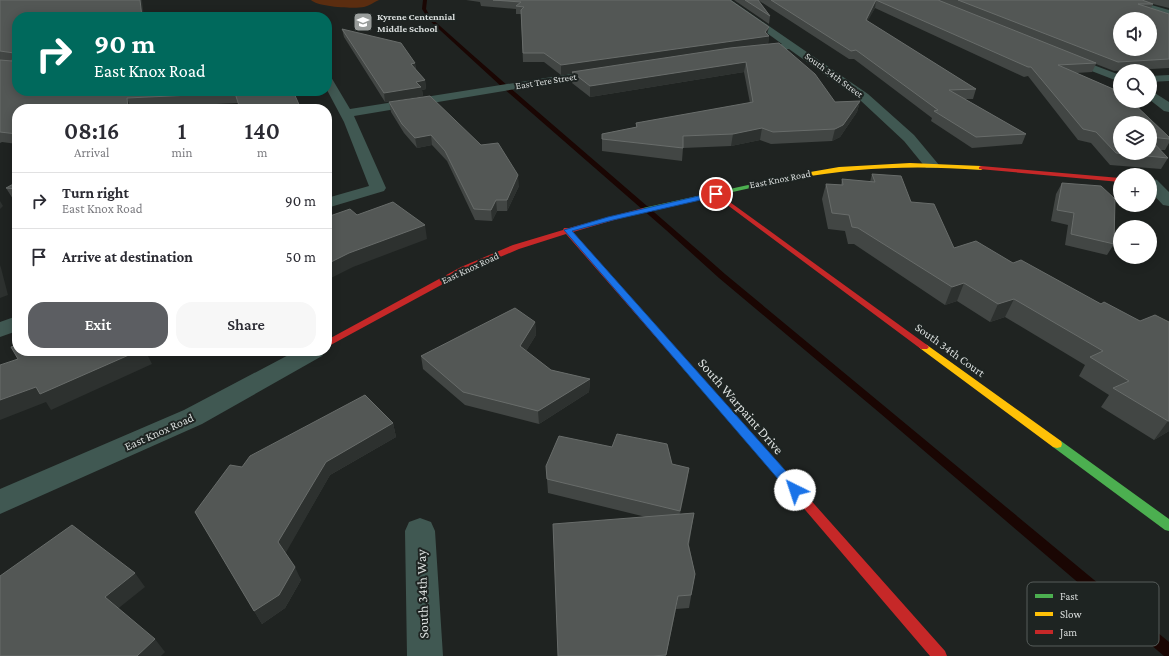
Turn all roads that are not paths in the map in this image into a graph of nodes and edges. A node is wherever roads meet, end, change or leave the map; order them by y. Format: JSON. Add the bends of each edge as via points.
{"nodes":[{"id":1,"x":725,"y":0,"type":"edge"},
{"id":2,"x":1125,"y":0,"type":"edge"},
{"id":3,"x":1169,"y":13,"type":"edge"},
{"id":4,"x":793,"y":46,"type":"junction"},
{"id":5,"x":742,"y":51,"type":"edge"},
{"id":6,"x":1055,"y":53,"type":"edge"},
{"id":7,"x":615,"y":70,"type":"edge"},
{"id":8,"x":1113,"y":76,"type":"edge"},
{"id":9,"x":1169,"y":78,"type":"edge"},
{"id":10,"x":1157,"y":79,"type":"edge"},
{"id":11,"x":332,"y":88,"type":"edge"},
{"id":12,"x":1157,"y":99,"type":"edge"},
{"id":13,"x":1169,"y":108,"type":"edge"},
{"id":14,"x":347,"y":113,"type":"junction"},
{"id":15,"x":931,"y":166,"type":"junction"},
{"id":16,"x":1113,"y":179,"type":"edge"},
{"id":17,"x":1157,"y":183,"type":"edge"},
{"id":18,"x":1169,"y":184,"type":"edge"},
{"id":19,"x":1157,"y":190,"type":"edge"},
{"id":20,"x":716,"y":194,"type":"junction"},
{"id":21,"x":1169,"y":201,"type":"edge"},
{"id":22,"x":332,"y":202,"type":"edge"},
{"id":23,"x":568,"y":230,"type":"junction"},
{"id":24,"x":12,"y":326,"type":"edge"},
{"id":25,"x":0,"y":330,"type":"edge"},
{"id":26,"x":332,"y":341,"type":"edge"},
{"id":27,"x":305,"y":356,"type":"edge"},
{"id":28,"x":0,"y":502,"type":"edge"},
{"id":29,"x":1169,"y":526,"type":"edge"},
{"id":30,"x":420,"y":531,"type":"dead end"},
{"id":31,"x":425,"y":656,"type":"edge"},
{"id":32,"x":940,"y":656,"type":"edge"}],
"edges":[{"from":1,"to":4,"type":"street","name":"South 34th Street"},
{"from":2,"to":3,"type":"street"},
{"from":4,"to":5,"type":"street"},
{"from":4,"to":15,"type":"street","name":"South 34th Street","via":[[864,97],[909,138]]},
{"from":6,"to":8,"type":"street"},
{"from":7,"to":14,"type":"street","name":"East Tere Street"},
{"from":9,"to":10,"type":"street"},
{"from":11,"to":14,"type":"street"},
{"from":12,"to":13,"type":"street"},
{"from":14,"to":22,"type":"street","via":[[378,188]]},
{"from":15,"to":16,"type":"street","name":"East Knox Road","via":[[959,166]]},
{"from":15,"to":20,"type":"street","name":"East Knox Road","via":[[895,165],[816,172]]},
{"from":17,"to":18,"type":"street"},
{"from":19,"to":21,"type":"street"},
{"from":20,"to":23,"type":"street","name":"East Knox Road"},
{"from":20,"to":29,"type":"street","name":"South 34th Court"},
{"from":23,"to":26,"type":"street","name":"East Knox Road","via":[[516,247],[464,269]]},
{"from":23,"to":32,"type":"street","name":"South Warpaint Drive"},
{"from":24,"to":25,"type":"street"},
{"from":27,"to":28,"type":"street","name":"East Knox Road","via":[[192,417]]},
{"from":30,"to":31,"type":"street","name":"South 34th Way"}]}
